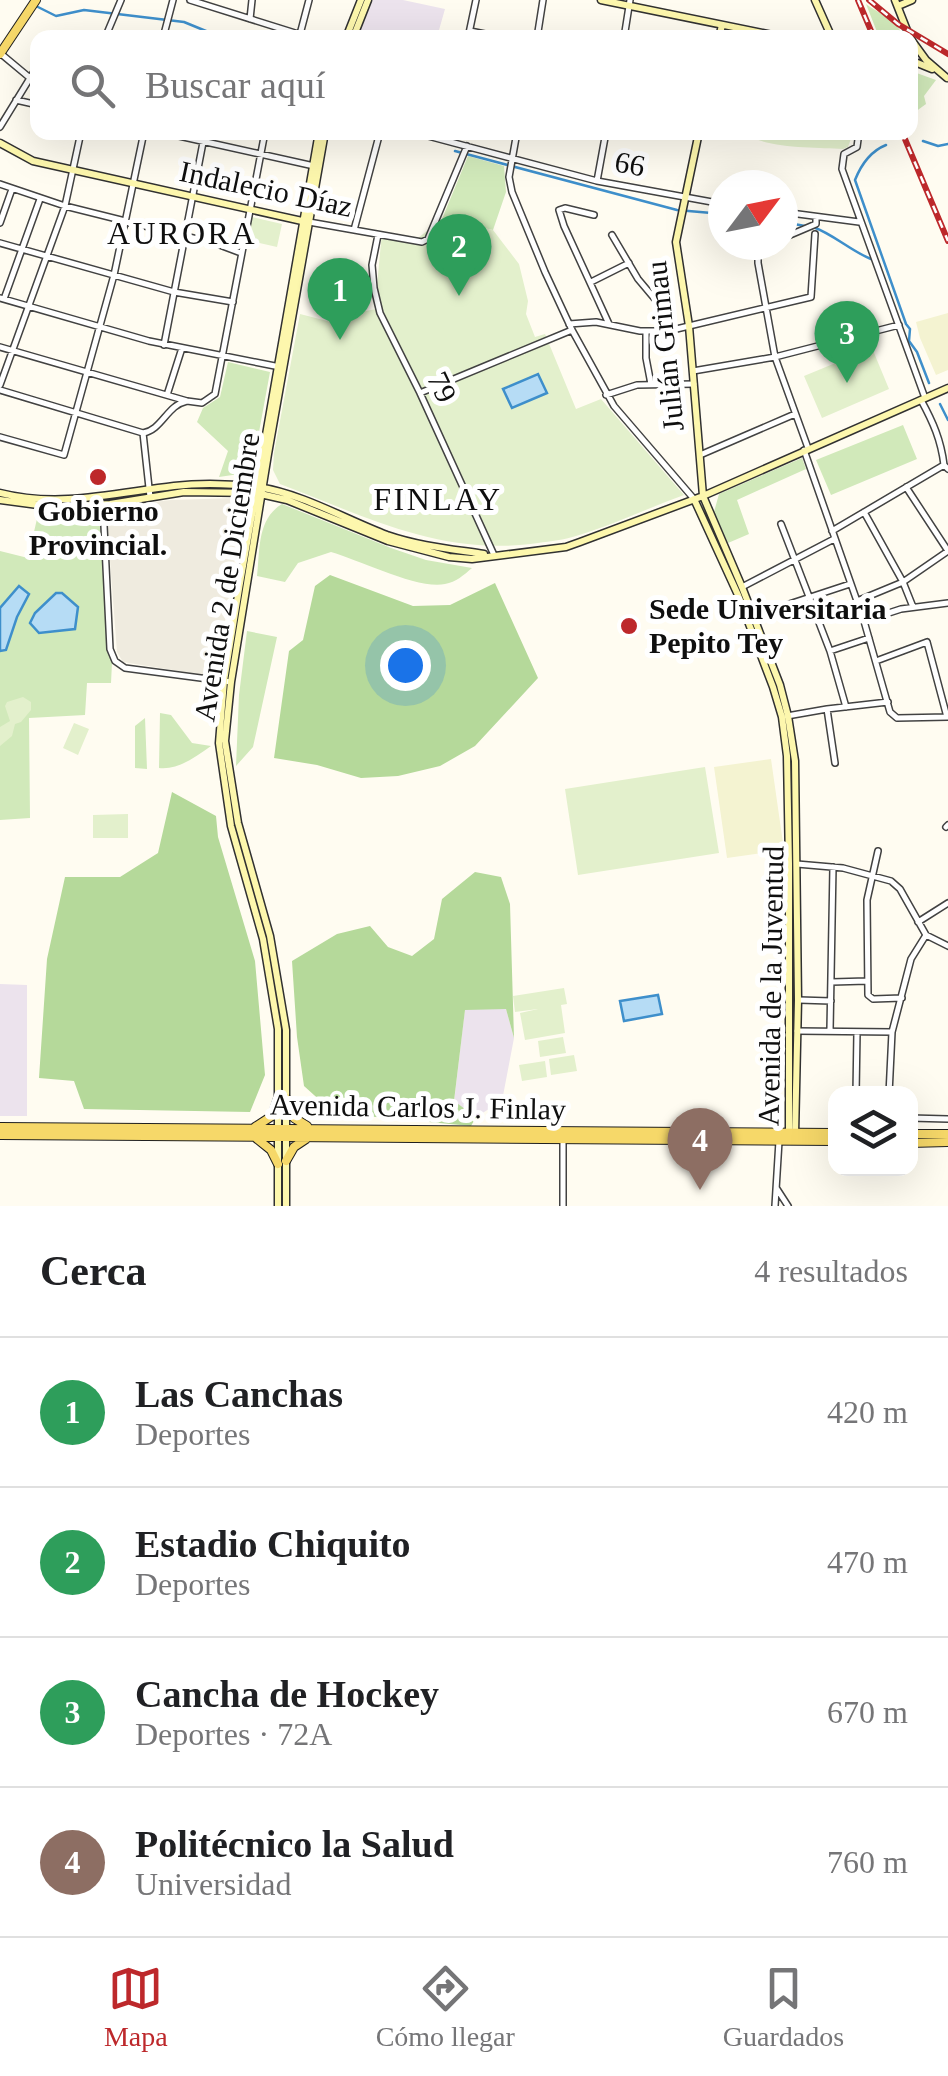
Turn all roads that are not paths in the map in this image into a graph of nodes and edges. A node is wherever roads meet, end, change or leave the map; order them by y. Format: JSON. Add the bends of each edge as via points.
{"nodes":[{"id":1,"x":121,"y":0,"type":"edge"},
{"id":2,"x":173,"y":0,"type":"edge"},
{"id":3,"x":190,"y":0,"type":"edge"},
{"id":4,"x":252,"y":0,"type":"edge"},
{"id":5,"x":309,"y":0,"type":"edge"},
{"id":6,"x":364,"y":0,"type":"edge"},
{"id":7,"x":476,"y":0,"type":"edge"},
{"id":8,"x":544,"y":0,"type":"edge"},
{"id":9,"x":601,"y":0,"type":"edge"},
{"id":10,"x":814,"y":0,"type":"edge"},
{"id":11,"x":912,"y":0,"type":"edge"},
{"id":12,"x":34,"y":3,"type":"edge"},
{"id":13,"x":630,"y":3,"type":"edge"},
{"id":14,"x":896,"y":3,"type":"edge"},
{"id":15,"x":250,"y":19,"type":"junction"},
{"id":16,"x":722,"y":24,"type":"junction"},
{"id":17,"x":108,"y":30,"type":"edge"},
{"id":18,"x":165,"y":30,"type":"edge"},
{"id":19,"x":282,"y":30,"type":"edge"},
{"id":20,"x":302,"y":30,"type":"edge"},
{"id":21,"x":353,"y":30,"type":"edge"},
{"id":22,"x":470,"y":30,"type":"edge"},
{"id":23,"x":538,"y":30,"type":"edge"},
{"id":24,"x":625,"y":30,"type":"edge"},
{"id":25,"x":721,"y":30,"type":"edge"},
{"id":26,"x":750,"y":30,"type":"edge"},
{"id":27,"x":828,"y":30,"type":"edge"},
{"id":28,"x":907,"y":30,"type":"edge"},
{"id":29,"x":918,"y":49,"type":"edge"},
{"id":30,"x":0,"y":53,"type":"edge"},
{"id":31,"x":918,"y":62,"type":"edge"},
{"id":32,"x":30,"y":78,"type":"joint"},
{"id":33,"x":947,"y":79,"type":"edge"},
{"id":34,"x":16,"y":100,"type":"junction"},
{"id":35,"x":30,"y":103,"type":"edge"},
{"id":36,"x":0,"y":127,"type":"edge"},
{"id":37,"x":80,"y":140,"type":"edge"},
{"id":38,"x":142,"y":140,"type":"edge"},
{"id":39,"x":194,"y":140,"type":"edge"},
{"id":40,"x":263,"y":140,"type":"edge"},
{"id":41,"x":320,"y":140,"type":"edge"},
{"id":42,"x":378,"y":140,"type":"edge"},
{"id":43,"x":440,"y":140,"type":"edge"},
{"id":44,"x":516,"y":140,"type":"edge"},
{"id":45,"x":604,"y":140,"type":"edge"},
{"id":46,"x":698,"y":140,"type":"edge"},
{"id":47,"x":858,"y":140,"type":"edge"},
{"id":48,"x":203,"y":142,"type":"junction"},
{"id":49,"x":447,"y":142,"type":"joint"},
{"id":50,"x":0,"y":143,"type":"edge"},
{"id":51,"x":464,"y":152,"type":"junction"},
{"id":52,"x":260,"y":154,"type":"junction"},
{"id":53,"x":511,"y":164,"type":"junction"},
{"id":54,"x":315,"y":166,"type":"junction"},
{"id":55,"x":73,"y":170,"type":"junction"},
{"id":56,"x":597,"y":180,"type":"junction"},
{"id":57,"x":0,"y":184,"type":"edge"},
{"id":58,"x":133,"y":184,"type":"junction"},
{"id":59,"x":12,"y":189,"type":"junction"},
{"id":60,"x":192,"y":198,"type":"junction"},
{"id":61,"x":40,"y":199,"type":"junction"},
{"id":62,"x":708,"y":204,"type":"edge"},
{"id":63,"x":684,"y":205,"type":"junction"},
{"id":64,"x":65,"y":206,"type":"junction"},
{"id":65,"x":250,"y":210,"type":"junction"},
{"id":66,"x":594,"y":214,"type":"dead end"},
{"id":67,"x":798,"y":216,"type":"edge"},
{"id":68,"x":816,"y":220,"type":"junction"},
{"id":69,"x":125,"y":222,"type":"junction"},
{"id":70,"x":305,"y":222,"type":"junction"},
{"id":71,"x":861,"y":222,"type":"junction"},
{"id":72,"x":0,"y":223,"type":"edge"},
{"id":73,"x":354,"y":230,"type":"junction"},
{"id":74,"x":798,"y":230,"type":"edge"},
{"id":75,"x":378,"y":234,"type":"junction"},
{"id":76,"x":816,"y":234,"type":"dead end"},
{"id":77,"x":612,"y":235,"type":"dead end"},
{"id":78,"x":184,"y":236,"type":"junction"},
{"id":79,"x":0,"y":242,"type":"edge"},
{"id":80,"x":22,"y":248,"type":"junction"},
{"id":81,"x":242,"y":253,"type":"junction"},
{"id":82,"x":48,"y":256,"type":"junction"},
{"id":83,"x":759,"y":260,"type":"edge"},
{"id":84,"x":629,"y":264,"type":"junction"},
{"id":85,"x":114,"y":275,"type":"junction"},
{"id":86,"x":591,"y":282,"type":"junction"},
{"id":87,"x":174,"y":292,"type":"junction"},
{"id":88,"x":2,"y":298,"type":"edge"},
{"id":89,"x":233,"y":302,"type":"junction"},
{"id":90,"x":29,"y":306,"type":"junction"},
{"id":91,"x":766,"y":308,"type":"junction"},
{"id":92,"x":609,"y":324,"type":"junction"},
{"id":93,"x":100,"y":326,"type":"junction"},
{"id":94,"x":688,"y":326,"type":"junction"},
{"id":95,"x":899,"y":326,"type":"junction"},
{"id":96,"x":570,"y":327,"type":"junction"},
{"id":97,"x":646,"y":331,"type":"junction"},
{"id":98,"x":663,"y":331,"type":"junction"},
{"id":99,"x":164,"y":344,"type":"junction"},
{"id":100,"x":0,"y":348,"type":"edge"},
{"id":101,"x":182,"y":348,"type":"junction"},
{"id":102,"x":13,"y":351,"type":"junction"},
{"id":103,"x":222,"y":356,"type":"junction"},
{"id":104,"x":775,"y":356,"type":"junction"},
{"id":105,"x":280,"y":368,"type":"junction"},
{"id":106,"x":692,"y":372,"type":"junction"},
{"id":107,"x":88,"y":373,"type":"junction"},
{"id":108,"x":651,"y":384,"type":"junction"},
{"id":109,"x":694,"y":384,"type":"junction"},
{"id":110,"x":0,"y":387,"type":"edge"},
{"id":111,"x":947,"y":389,"type":"edge"},
{"id":112,"x":420,"y":393,"type":"junction"},
{"id":113,"x":168,"y":395,"type":"junction"},
{"id":114,"x":606,"y":395,"type":"junction"},
{"id":115,"x":923,"y":399,"type":"junction"},
{"id":116,"x":187,"y":401,"type":"junction"},
{"id":117,"x":76,"y":412,"type":"junction"},
{"id":118,"x":795,"y":414,"type":"junction"},
{"id":119,"x":144,"y":433,"type":"junction"},
{"id":120,"x":0,"y":437,"type":"edge"},
{"id":121,"x":806,"y":449,"type":"junction"},
{"id":122,"x":700,"y":455,"type":"junction"},
{"id":123,"x":263,"y":465,"type":"junction"},
{"id":124,"x":946,"y":467,"type":"edge"},
{"id":125,"x":906,"y":487,"type":"junction"},
{"id":126,"x":237,"y":489,"type":"junction"},
{"id":127,"x":260,"y":491,"type":"junction"},
{"id":128,"x":714,"y":491,"type":"junction"},
{"id":129,"x":149,"y":494,"type":"junction"},
{"id":130,"x":0,"y":496,"type":"edge"},
{"id":131,"x":282,"y":496,"type":"junction"},
{"id":132,"x":698,"y":497,"type":"junction"},
{"id":133,"x":103,"y":501,"type":"junction"},
{"id":134,"x":684,"y":503,"type":"junction"},
{"id":135,"x":698,"y":508,"type":"junction"},
{"id":136,"x":709,"y":511,"type":"junction"},
{"id":137,"x":864,"y":512,"type":"junction"},
{"id":138,"x":256,"y":514,"type":"junction"},
{"id":139,"x":782,"y":524,"type":"dead end"},
{"id":140,"x":833,"y":535,"type":"junction"},
{"id":141,"x":948,"y":551,"type":"edge"},
{"id":142,"x":492,"y":555,"type":"junction"},
{"id":143,"x":796,"y":561,"type":"junction"},
{"id":144,"x":903,"y":582,"type":"junction"},
{"id":145,"x":850,"y":584,"type":"junction"},
{"id":146,"x":742,"y":588,"type":"junction"},
{"id":147,"x":810,"y":596,"type":"junction"},
{"id":148,"x":857,"y":602,"type":"junction"},
{"id":149,"x":948,"y":602,"type":"edge"},
{"id":150,"x":913,"y":607,"type":"junction"},
{"id":151,"x":750,"y":617,"type":"junction"},
{"id":152,"x":864,"y":621,"type":"junction"},
{"id":153,"x":869,"y":638,"type":"junction"},
{"id":154,"x":830,"y":651,"type":"junction"},
{"id":155,"x":876,"y":661,"type":"junction"},
{"id":156,"x":228,"y":682,"type":"junction"},
{"id":157,"x":888,"y":702,"type":"junction"},
{"id":158,"x":846,"y":707,"type":"junction"},
{"id":159,"x":826,"y":709,"type":"junction"},
{"id":160,"x":785,"y":717,"type":"junction"},
{"id":161,"x":948,"y":717,"type":"edge"},
{"id":162,"x":835,"y":762,"type":"dead end"},
{"id":163,"x":878,"y":851,"type":"dead end"},
{"id":164,"x":793,"y":863,"type":"junction"},
{"id":165,"x":834,"y":867,"type":"junction"},
{"id":166,"x":871,"y":875,"type":"junction"},
{"id":167,"x":948,"y":903,"type":"edge"},
{"id":168,"x":918,"y":922,"type":"junction"},
{"id":169,"x":926,"y":935,"type":"junction"},
{"id":170,"x":948,"y":946,"type":"edge"},
{"id":171,"x":867,"y":981,"type":"junction"},
{"id":172,"x":832,"y":982,"type":"junction"},
{"id":173,"x":793,"y":986,"type":"junction"},
{"id":174,"x":902,"y":998,"type":"junction"},
{"id":175,"x":798,"y":1000,"type":"junction"},
{"id":176,"x":831,"y":1001,"type":"junction"},
{"id":177,"x":830,"y":1030,"type":"junction"},
{"id":178,"x":797,"y":1031,"type":"junction"},
{"id":179,"x":856,"y":1031,"type":"junction"},
{"id":180,"x":892,"y":1032,"type":"junction"},
{"id":181,"x":856,"y":1086,"type":"edge"},
{"id":182,"x":889,"y":1086,"type":"edge"},
{"id":183,"x":282,"y":1098,"type":"junction"},
{"id":184,"x":918,"y":1118,"type":"edge"},
{"id":185,"x":948,"y":1119,"type":"edge"},
{"id":186,"x":0,"y":1127,"type":"edge"},
{"id":187,"x":252,"y":1132,"type":"junction"},
{"id":188,"x":282,"y":1133,"type":"junction"},
{"id":189,"x":310,"y":1133,"type":"junction"},
{"id":190,"x":828,"y":1134,"type":"edge"},
{"id":191,"x":918,"y":1134,"type":"edge"},
{"id":192,"x":948,"y":1134,"type":"edge"},
{"id":193,"x":564,"y":1135,"type":"junction"},
{"id":194,"x":0,"y":1136,"type":"edge"},
{"id":195,"x":792,"y":1136,"type":"junction"},
{"id":196,"x":779,"y":1140,"type":"junction"},
{"id":197,"x":828,"y":1141,"type":"edge"},
{"id":198,"x":918,"y":1142,"type":"edge"},
{"id":199,"x":948,"y":1142,"type":"edge"},
{"id":200,"x":282,"y":1162,"type":"junction"},
{"id":201,"x":778,"y":1189,"type":"junction"},
{"id":202,"x":282,"y":1205,"type":"edge"},
{"id":203,"x":562,"y":1206,"type":"edge"},
{"id":204,"x":776,"y":1206,"type":"edge"},
{"id":205,"x":788,"y":1206,"type":"edge"}],
"edges":[{"from":1,"to":17,"type":"street"},
{"from":2,"to":18,"type":"street"},
{"from":3,"to":15,"type":"street"},
{"from":4,"to":15,"type":"street"},
{"from":5,"to":20,"type":"street"},
{"from":6,"to":21,"type":"main road"},
{"from":7,"to":22,"type":"street"},
{"from":8,"to":23,"type":"street"},
{"from":9,"to":13,"type":"main road"},
{"from":10,"to":27,"type":"main road"},
{"from":11,"to":14,"type":"main road"},
{"from":12,"to":30,"type":"main road"},
{"from":13,"to":16,"type":"main road"},
{"from":13,"to":24,"type":"street"},
{"from":14,"to":28,"type":"main road"},
{"from":15,"to":19,"type":"street"},
{"from":16,"to":25,"type":"main road"},
{"from":16,"to":26,"type":"main road"},
{"from":29,"to":33,"type":"main road"},
{"from":30,"to":32,"type":"street"},
{"from":31,"to":33,"type":"main road"},
{"from":32,"to":34,"type":"street"},
{"from":34,"to":35,"type":"street"},
{"from":34,"to":36,"type":"street"},
{"from":37,"to":55,"type":"street"},
{"from":38,"to":58,"type":"street"},
{"from":39,"to":48,"type":"street"},
{"from":40,"to":52,"type":"street"},
{"from":41,"to":54,"type":"main road","name":"Avenida 2 de Diciembre"},
{"from":42,"to":73,"type":"street"},
{"from":43,"to":49,"type":"street","name":"66"},
{"from":44,"to":53,"type":"street"},
{"from":45,"to":56,"type":"street"},
{"from":46,"to":63,"type":"main road","name":"Julián Grimau"},
{"from":47,"to":71,"type":"street","via":[[844,154],[842,168]]},
{"from":48,"to":52,"type":"street"},
{"from":48,"to":60,"type":"street"},
{"from":49,"to":51,"type":"street","name":"66"},
{"from":50,"to":55,"type":"main road","name":"Indalecio Díaz","via":[[33,161]]},
{"from":51,"to":53,"type":"street","name":"66"},
{"from":51,"to":75,"type":"street","name":"Indalecio Díaz","via":[[428,239]]},
{"from":52,"to":54,"type":"street"},
{"from":52,"to":65,"type":"street"},
{"from":53,"to":56,"type":"street","name":"66"},
{"from":53,"to":96,"type":"street","via":[[512,192]]},
{"from":54,"to":70,"type":"main road","name":"Avenida 2 de Diciembre"},
{"from":55,"to":58,"type":"main road","name":"Indalecio Díaz"},
{"from":55,"to":64,"type":"street"},
{"from":56,"to":63,"type":"street","name":"66"},
{"from":57,"to":59,"type":"street"},
{"from":58,"to":60,"type":"main road","name":"Indalecio Díaz"},
{"from":58,"to":69,"type":"street"},
{"from":59,"to":61,"type":"street"},
{"from":59,"to":72,"type":"street"},
{"from":60,"to":65,"type":"main road","name":"Indalecio Díaz"},
{"from":60,"to":78,"type":"street"},
{"from":61,"to":64,"type":"street"},
{"from":61,"to":80,"type":"street"},
{"from":62,"to":63,"type":"street","name":"66"},
{"from":63,"to":94,"type":"main road","name":"Julián Grimau","via":[[676,242]]},
{"from":64,"to":69,"type":"street"},
{"from":64,"to":82,"type":"street"},
{"from":65,"to":70,"type":"main road","name":"Indalecio Díaz"},
{"from":65,"to":81,"type":"street"},
{"from":66,"to":86,"type":"street","via":[[559,210]]},
{"from":67,"to":68,"type":"street"},
{"from":68,"to":71,"type":"street"},
{"from":68,"to":74,"type":"street"},
{"from":69,"to":78,"type":"street"},
{"from":69,"to":85,"type":"street"},
{"from":70,"to":73,"type":"street","name":"Indalecio Díaz"},
{"from":70,"to":105,"type":"main road","name":"Avenida 2 de Diciembre"},
{"from":71,"to":95,"type":"street"},
{"from":73,"to":75,"type":"street","name":"Indalecio Díaz"},
{"from":75,"to":112,"type":"street","name":"79","via":[[372,265],[380,313]]},
{"from":76,"to":91,"type":"street","via":[[811,297]]},
{"from":77,"to":84,"type":"street"},
{"from":78,"to":81,"type":"street"},
{"from":78,"to":87,"type":"street"},
{"from":79,"to":80,"type":"street"},
{"from":80,"to":82,"type":"street"},
{"from":80,"to":88,"type":"street"},
{"from":81,"to":89,"type":"street"},
{"from":82,"to":85,"type":"street"},
{"from":82,"to":90,"type":"street"},
{"from":83,"to":91,"type":"street"},
{"from":84,"to":86,"type":"street"},
{"from":84,"to":98,"type":"street","via":[[659,304]]},
{"from":85,"to":87,"type":"street"},
{"from":85,"to":93,"type":"street"},
{"from":86,"to":92,"type":"street"},
{"from":87,"to":89,"type":"street"},
{"from":87,"to":99,"type":"street"},
{"from":88,"to":90,"type":"street"},
{"from":89,"to":103,"type":"street"},
{"from":90,"to":93,"type":"street"},
{"from":90,"to":102,"type":"street"},
{"from":91,"to":94,"type":"street"},
{"from":91,"to":104,"type":"street"},
{"from":92,"to":96,"type":"street"},
{"from":92,"to":97,"type":"street"},
{"from":93,"to":99,"type":"street"},
{"from":93,"to":107,"type":"street"},
{"from":94,"to":98,"type":"street"},
{"from":94,"to":106,"type":"main road","name":"Julián Grimau"},
{"from":95,"to":104,"type":"street"},
{"from":95,"to":115,"type":"street"},
{"from":96,"to":112,"type":"street"},
{"from":96,"to":114,"type":"street"},
{"from":97,"to":98,"type":"street"},
{"from":97,"to":108,"type":"street"},
{"from":99,"to":101,"type":"street"},
{"from":100,"to":102,"type":"street"},
{"from":101,"to":103,"type":"street"},
{"from":101,"to":113,"type":"street"},
{"from":102,"to":107,"type":"street"},
{"from":102,"to":110,"type":"street"},
{"from":103,"to":105,"type":"street"},
{"from":103,"to":116,"type":"street","via":[[215,394],[202,403]]},
{"from":104,"to":106,"type":"street"},
{"from":104,"to":118,"type":"street"},
{"from":105,"to":123,"type":"main road","name":"Avenida 2 de Diciembre"},
{"from":106,"to":109,"type":"main road","name":"Julián Grimau"},
{"from":107,"to":113,"type":"street"},
{"from":107,"to":117,"type":"street"},
{"from":108,"to":109,"type":"street"},
{"from":108,"to":114,"type":"street"},
{"from":109,"to":122,"type":"main road","name":"Julián Grimau"},
{"from":110,"to":117,"type":"street"},
{"from":111,"to":115,"type":"main road"},
{"from":112,"to":142,"type":"street","name":"79"},
{"from":113,"to":116,"type":"street"},
{"from":114,"to":132,"type":"street"},
{"from":115,"to":121,"type":"main road"},
{"from":115,"to":124,"type":"street"},
{"from":116,"to":119,"type":"street"},
{"from":117,"to":119,"type":"street"},
{"from":117,"to":120,"type":"street","via":[[64,456]]},
{"from":118,"to":121,"type":"street"},
{"from":118,"to":122,"type":"street"},
{"from":119,"to":129,"type":"street"},
{"from":121,"to":128,"type":"main road"},
{"from":121,"to":140,"type":"street"},
{"from":122,"to":132,"type":"main road","name":"Julián Grimau"},
{"from":123,"to":126,"type":"main road"},
{"from":123,"to":127,"type":"main road","name":"Avenida 2 de Diciembre"},
{"from":123,"to":131,"type":"main road"},
{"from":124,"to":125,"type":"street"},
{"from":125,"to":137,"type":"street"},
{"from":125,"to":141,"type":"street"},
{"from":126,"to":127,"type":"main road"},
{"from":126,"to":129,"type":"main road","via":[[176,486]]},
{"from":126,"to":138,"type":"main road"},
{"from":127,"to":131,"type":"main road"},
{"from":127,"to":138,"type":"main road","name":"Avenida 2 de Diciembre"},
{"from":128,"to":132,"type":"main road"},
{"from":128,"to":136,"type":"main road"},
{"from":129,"to":133,"type":"main road"},
{"from":130,"to":133,"type":"main road"},
{"from":131,"to":138,"type":"main road"},
{"from":131,"to":142,"type":"main road","via":[[411,549],[472,559]]},
{"from":132,"to":134,"type":"main road"},
{"from":132,"to":135,"type":"main road","name":"Avenida de la Juventud"},
{"from":132,"to":136,"type":"main road","name":"Avenida de la Juventud"},
{"from":133,"to":156,"type":"street","via":[[115,661],[125,668]]},
{"from":134,"to":135,"type":"main road"},
{"from":134,"to":142,"type":"main road","via":[[566,546]]},
{"from":135,"to":151,"type":"main road","name":"Avenida de la Juventud"},
{"from":136,"to":146,"type":"main road","name":"Avenida de la Juventud"},
{"from":137,"to":140,"type":"street"},
{"from":137,"to":144,"type":"street"},
{"from":138,"to":156,"type":"main road","name":"Avenida 2 de Diciembre"},
{"from":139,"to":143,"type":"street"},
{"from":140,"to":143,"type":"street"},
{"from":140,"to":145,"type":"street"},
{"from":141,"to":144,"type":"street"},
{"from":143,"to":146,"type":"street"},
{"from":143,"to":147,"type":"street"},
{"from":144,"to":148,"type":"street"},
{"from":144,"to":150,"type":"street"},
{"from":145,"to":147,"type":"street"},
{"from":145,"to":148,"type":"street"},
{"from":146,"to":151,"type":"main road","name":"Avenida de la Juventud"},
{"from":147,"to":151,"type":"street"},
{"from":147,"to":154,"type":"street"},
{"from":148,"to":152,"type":"street"},
{"from":149,"to":150,"type":"street"},
{"from":150,"to":152,"type":"street"},
{"from":151,"to":160,"type":"main road","name":"Avenida de la Juventud"},
{"from":152,"to":153,"type":"street"},
{"from":153,"to":154,"type":"street"},
{"from":153,"to":155,"type":"street"},
{"from":154,"to":158,"type":"street"},
{"from":155,"to":157,"type":"street"},
{"from":155,"to":161,"type":"street","via":[[926,642]]},
{"from":156,"to":183,"type":"main road","name":"Avenida 2 de Diciembre","via":[[230,782],[270,936],[286,1030]]},
{"from":157,"to":158,"type":"street"},
{"from":157,"to":161,"type":"street","via":[[897,718]]},
{"from":158,"to":159,"type":"street"},
{"from":159,"to":160,"type":"street"},
{"from":159,"to":162,"type":"street"},
{"from":160,"to":164,"type":"main road","name":"Avenida de la Juventud","via":[[795,760]]},
{"from":163,"to":166,"type":"street"},
{"from":164,"to":165,"type":"street"},
{"from":164,"to":173,"type":"main road","name":"Avenida de la Juventud"},
{"from":165,"to":166,"type":"street"},
{"from":165,"to":172,"type":"street"},
{"from":166,"to":168,"type":"street","via":[[900,888]]},
{"from":166,"to":171,"type":"street"},
{"from":167,"to":168,"type":"street"},
{"from":168,"to":169,"type":"street"},
{"from":169,"to":170,"type":"street"},
{"from":169,"to":174,"type":"street","via":[[910,960]]},
{"from":171,"to":172,"type":"street"},
{"from":171,"to":174,"type":"street","via":[[870,998]]},
{"from":172,"to":176,"type":"street"},
{"from":173,"to":175,"type":"main road","name":"Avenida de la Juventud"},
{"from":173,"to":195,"type":"main road","name":"Avenida de la Juventud"},
{"from":174,"to":180,"type":"street"},
{"from":175,"to":176,"type":"street"},
{"from":175,"to":178,"type":"main road","name":"Avenida de la Juventud"},
{"from":176,"to":177,"type":"street"},
{"from":177,"to":178,"type":"street"},
{"from":177,"to":179,"type":"street"},
{"from":178,"to":195,"type":"main road","name":"Avenida de la Juventud"},
{"from":179,"to":180,"type":"street"},
{"from":179,"to":181,"type":"street"},
{"from":180,"to":182,"type":"street"},
{"from":183,"to":187,"type":"main road"},
{"from":183,"to":188,"type":"main road","name":"Avenida 2 de Diciembre"},
{"from":183,"to":189,"type":"main road"},
{"from":184,"to":185,"type":"street"},
{"from":186,"to":187,"type":"main road","name":"Avenida Carlos J. Finlay"},
{"from":187,"to":188,"type":"main road","name":"Avenida Carlos J. Finlay"},
{"from":187,"to":194,"type":"main road","name":"Avenida Carlos J. Finlay"},
{"from":187,"to":200,"type":"main road"},
{"from":188,"to":189,"type":"main road","name":"Avenida Carlos J. Finlay"},
{"from":188,"to":200,"type":"main road","name":"Avenida 2 de Diciembre"},
{"from":189,"to":193,"type":"main road","name":"Avenida Carlos J. Finlay"},
{"from":189,"to":200,"type":"main road"},
{"from":190,"to":195,"type":"main road","name":"Avenida Carlos J. Finlay"},
{"from":191,"to":192,"type":"main road"},
{"from":193,"to":195,"type":"main road","name":"Avenida Carlos J. Finlay"},
{"from":193,"to":196,"type":"main road","name":"Avenida Carlos J. Finlay"},
{"from":193,"to":203,"type":"street"},
{"from":195,"to":196,"type":"main road","name":"Avenida Carlos J. Finlay"},
{"from":195,"to":197,"type":"main road","name":"Avenida Carlos J. Finlay"},
{"from":196,"to":201,"type":"street"},
{"from":198,"to":199,"type":"main road"},
{"from":200,"to":202,"type":"main road","name":"Avenida 2 de Diciembre"},
{"from":201,"to":204,"type":"street"},
{"from":201,"to":205,"type":"street"}]}
